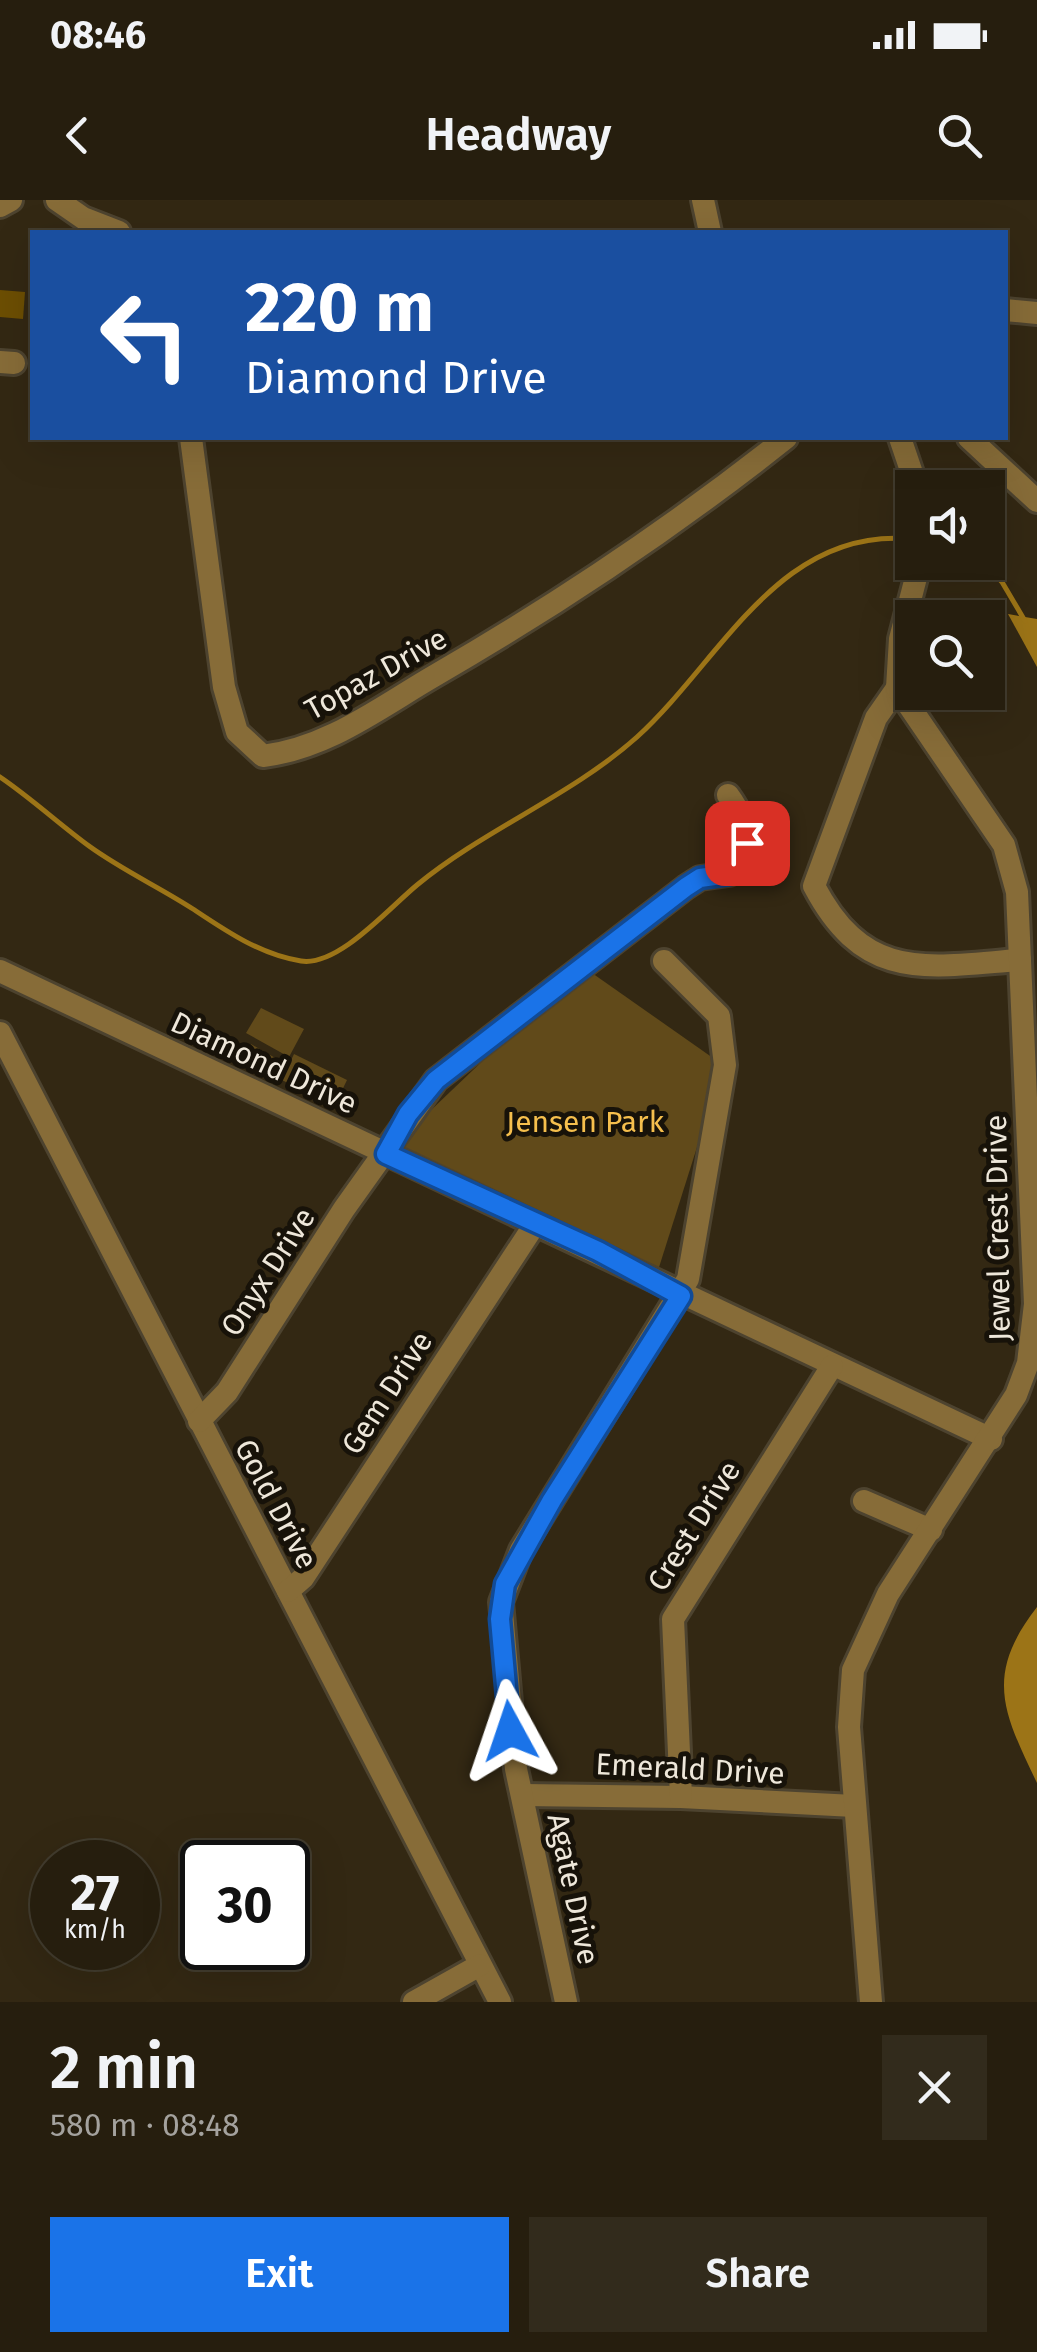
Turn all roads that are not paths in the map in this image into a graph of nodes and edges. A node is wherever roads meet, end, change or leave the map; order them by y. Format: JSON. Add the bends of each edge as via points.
{"nodes":[{"id":1,"x":11,"y":200,"type":"edge"},
{"id":2,"x":57,"y":200,"type":"edge"},
{"id":3,"x":703,"y":200,"type":"edge"},
{"id":4,"x":0,"y":206,"type":"edge"},
{"id":5,"x":114,"y":230,"type":"edge"},
{"id":6,"x":710,"y":230,"type":"edge"},
{"id":7,"x":1008,"y":310,"type":"edge"},
{"id":8,"x":1037,"y":312,"type":"edge"},
{"id":9,"x":190,"y":440,"type":"edge"},
{"id":10,"x":783,"y":440,"type":"edge"},
{"id":11,"x":901,"y":440,"type":"edge"},
{"id":12,"x":971,"y":440,"type":"edge"},
{"id":13,"x":912,"y":470,"type":"edge"},
{"id":14,"x":1037,"y":501,"type":"edge"},
{"id":15,"x":895,"y":691,"type":"edge"},
{"id":16,"x":912,"y":710,"type":"edge"},
{"id":17,"x":728,"y":795,"type":"dead end"},
{"id":18,"x":1020,"y":960,"type":"junction"},
{"id":19,"x":664,"y":961,"type":"dead end"},
{"id":20,"x":0,"y":971,"type":"edge"},
{"id":21,"x":0,"y":1033,"type":"edge"},
{"id":22,"x":386,"y":1154,"type":"junction"},
{"id":23,"x":534,"y":1224,"type":"junction"},
{"id":24,"x":681,"y":1296,"type":"junction"},
{"id":25,"x":832,"y":1366,"type":"junction"},
{"id":26,"x":199,"y":1421,"type":"junction"},
{"id":27,"x":991,"y":1439,"type":"junction"},
{"id":28,"x":864,"y":1501,"type":"dead end"},
{"id":29,"x":931,"y":1530,"type":"junction"},
{"id":30,"x":288,"y":1591,"type":"junction"},
{"id":31,"x":523,"y":1795,"type":"junction"},
{"id":32,"x":681,"y":1797,"type":"junction"},
{"id":33,"x":854,"y":1806,"type":"junction"},
{"id":34,"x":480,"y":1965,"type":"junction"},
{"id":35,"x":414,"y":2002,"type":"edge"},
{"id":36,"x":500,"y":2002,"type":"edge"},
{"id":37,"x":566,"y":2002,"type":"edge"},
{"id":38,"x":871,"y":2002,"type":"edge"}],
"edges":[{"from":1,"to":4,"type":"street"},
{"from":2,"to":5,"type":"street"},
{"from":3,"to":6,"type":"street"},
{"from":7,"to":8,"type":"street"},
{"from":9,"to":10,"type":"street","name":"Topaz Drive","via":[[224,687],[237,732],[263,756],[319,743],[487,646],[640,548]]},
{"from":11,"to":13,"type":"street"},
{"from":12,"to":14,"type":"street"},
{"from":15,"to":18,"type":"street","via":[[876,718],[814,886],[860,944],[899,965]]},
{"from":16,"to":18,"type":"street","name":"Jewel Crest Drive","via":[[1004,845],[1017,892]]},
{"from":17,"to":22,"type":"street","name":"Onyx Drive","via":[[748,824],[747,843],[729,874],[686,887],[474,1047],[408,1114]]},
{"from":18,"to":27,"type":"street","name":"Jewel Crest Drive","via":[[1034,1321],[1028,1362]]},
{"from":19,"to":24,"type":"street","name":"Agate Drive","via":[[719,1016],[725,1066]]},
{"from":20,"to":22,"type":"street","name":"Diamond Drive"},
{"from":21,"to":26,"type":"street","name":"Gold Drive"},
{"from":22,"to":23,"type":"street","name":"Diamond Drive"},
{"from":22,"to":26,"type":"street","name":"Onyx Drive","via":[[227,1392]]},
{"from":23,"to":24,"type":"street","name":"Diamond Drive"},
{"from":23,"to":30,"type":"street","name":"Gem Drive","via":[[303,1578]]},
{"from":24,"to":25,"type":"street","name":"Diamond Drive"},
{"from":24,"to":31,"type":"street","name":"Agate Drive","via":[[505,1584],[502,1642]]},
{"from":25,"to":27,"type":"street","name":"Diamond Drive"},
{"from":25,"to":32,"type":"street","name":"Crest Drive","via":[[673,1619]]},
{"from":26,"to":30,"type":"street","name":"Gold Drive"},
{"from":27,"to":29,"type":"street","name":"Jewel Crest Drive"},
{"from":28,"to":29,"type":"street"},
{"from":29,"to":33,"type":"street","name":"Jewel Crest Drive","via":[[873,1621],[853,1670]]},
{"from":30,"to":34,"type":"street","name":"Gold Drive"},
{"from":31,"to":32,"type":"street","name":"Emerald Drive"},
{"from":31,"to":37,"type":"street","name":"Agate Drive"},
{"from":32,"to":33,"type":"street","name":"Emerald Drive"},
{"from":33,"to":38,"type":"street","name":"Jewel Crest Drive"},
{"from":34,"to":35,"type":"street"},
{"from":34,"to":36,"type":"street","name":"Gold Drive"}]}
